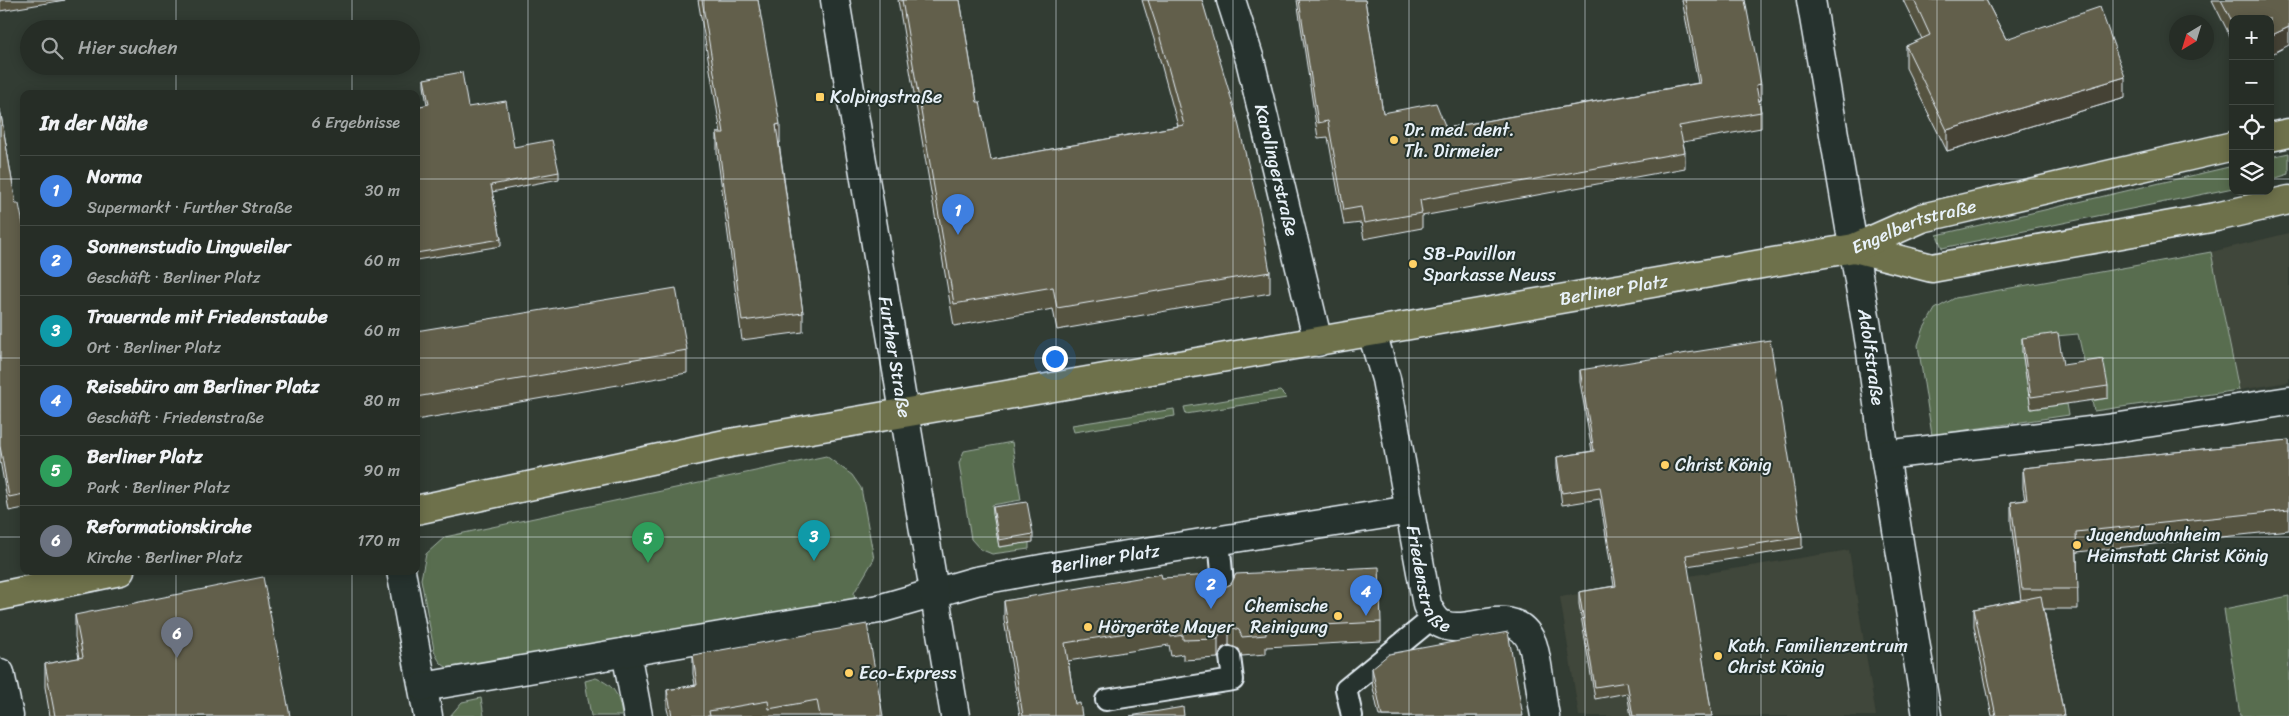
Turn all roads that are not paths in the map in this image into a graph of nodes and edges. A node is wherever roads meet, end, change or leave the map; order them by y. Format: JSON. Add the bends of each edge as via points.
{"nodes":[{"id":1,"x":835,"y":0,"type":"edge"},
{"id":2,"x":1231,"y":0,"type":"edge"},
{"id":3,"x":1811,"y":0,"type":"edge"},
{"id":4,"x":2289,"y":133,"type":"edge"},
{"id":5,"x":2274,"y":136,"type":"edge"},
{"id":6,"x":2229,"y":147,"type":"edge"},
{"id":7,"x":2289,"y":200,"type":"edge"},
{"id":8,"x":1854,"y":248,"type":"junction"},
{"id":9,"x":1372,"y":333,"type":"junction"},
{"id":10,"x":1318,"y":342,"type":"junction"},
{"id":11,"x":2289,"y":401,"type":"edge"},
{"id":12,"x":903,"y":413,"type":"junction"},
{"id":13,"x":1885,"y":455,"type":"junction"},
{"id":14,"x":420,"y":509,"type":"edge"},
{"id":15,"x":1410,"y":510,"type":"junction"},
{"id":16,"x":1219,"y":540,"type":"junction"},
{"id":17,"x":101,"y":575,"type":"edge"},
{"id":18,"x":401,"y":575,"type":"edge"},
{"id":19,"x":934,"y":594,"type":"junction"},
{"id":20,"x":1224,"y":594,"type":"edge"},
{"id":21,"x":0,"y":596,"type":"edge"},
{"id":22,"x":1434,"y":617,"type":"junction"},
{"id":23,"x":626,"y":652,"type":"junction"},
{"id":24,"x":1230,"y":657,"type":"dead end"},
{"id":25,"x":0,"y":673,"type":"edge"},
{"id":26,"x":423,"y":686,"type":"junction"},
{"id":27,"x":1106,"y":700,"type":"dead end"},
{"id":28,"x":9,"y":716,"type":"edge"},
{"id":29,"x":428,"y":716,"type":"edge"},
{"id":30,"x":638,"y":716,"type":"edge"},
{"id":31,"x":955,"y":716,"type":"edge"},
{"id":32,"x":1352,"y":716,"type":"edge"},
{"id":33,"x":1545,"y":716,"type":"edge"},
{"id":34,"x":1928,"y":716,"type":"edge"}],
"edges":[{"from":1,"to":12,"type":"street","name":"Further Straße"},
{"from":2,"to":10,"type":"street","name":"Karolingerstraße","via":[[1250,60]]},
{"from":3,"to":8,"type":"street","name":"Adolfstraße"},
{"from":4,"to":5,"type":"main road"},
{"from":6,"to":8,"type":"main road","name":"Engelbertstraße","via":[[1922,218]]},
{"from":7,"to":8,"type":"main road","name":"Engelbertstraße","via":[[2216,217],[1932,268]]},
{"from":8,"to":9,"type":"main road","name":"Berliner Platz"},
{"from":8,"to":13,"type":"street","name":"Adolfstraße"},
{"from":9,"to":10,"type":"main road","name":"Berliner Platz"},
{"from":9,"to":15,"type":"street","via":[[1386,378]]},
{"from":10,"to":12,"type":"main road","name":"Berliner Platz"},
{"from":11,"to":13,"type":"street","via":[[2107,429]]},
{"from":12,"to":14,"type":"main road","name":"Berliner Platz","via":[[730,443]]},
{"from":12,"to":19,"type":"street","name":"Further Straße"},
{"from":13,"to":34,"type":"street","name":"Adolfstraße"},
{"from":15,"to":16,"type":"street","name":"Berliner Platz"},
{"from":15,"to":22,"type":"street","name":"Friedenstraße","via":[[1426,605]]},
{"from":16,"to":19,"type":"street","name":"Berliner Platz","via":[[976,581]]},
{"from":16,"to":20,"type":"lane"},
{"from":17,"to":21,"type":"main road"},
{"from":18,"to":26,"type":"street"},
{"from":19,"to":23,"type":"street","name":"Berliner Platz","via":[[880,610]]},
{"from":19,"to":31,"type":"street","name":"Further Straße"},
{"from":22,"to":32,"type":"lane","via":[[1346,689]]},
{"from":22,"to":33,"type":"street","name":"Friedenstraße","via":[[1444,625],[1455,627],[1498,621],[1513,624],[1525,632],[1532,644]]},
{"from":23,"to":26,"type":"street","name":"Berliner Platz"},
{"from":23,"to":30,"type":"street"},
{"from":24,"to":27,"type":"lane","via":[[1233,680]]},
{"from":25,"to":28,"type":"street"},
{"from":26,"to":29,"type":"street"}]}
